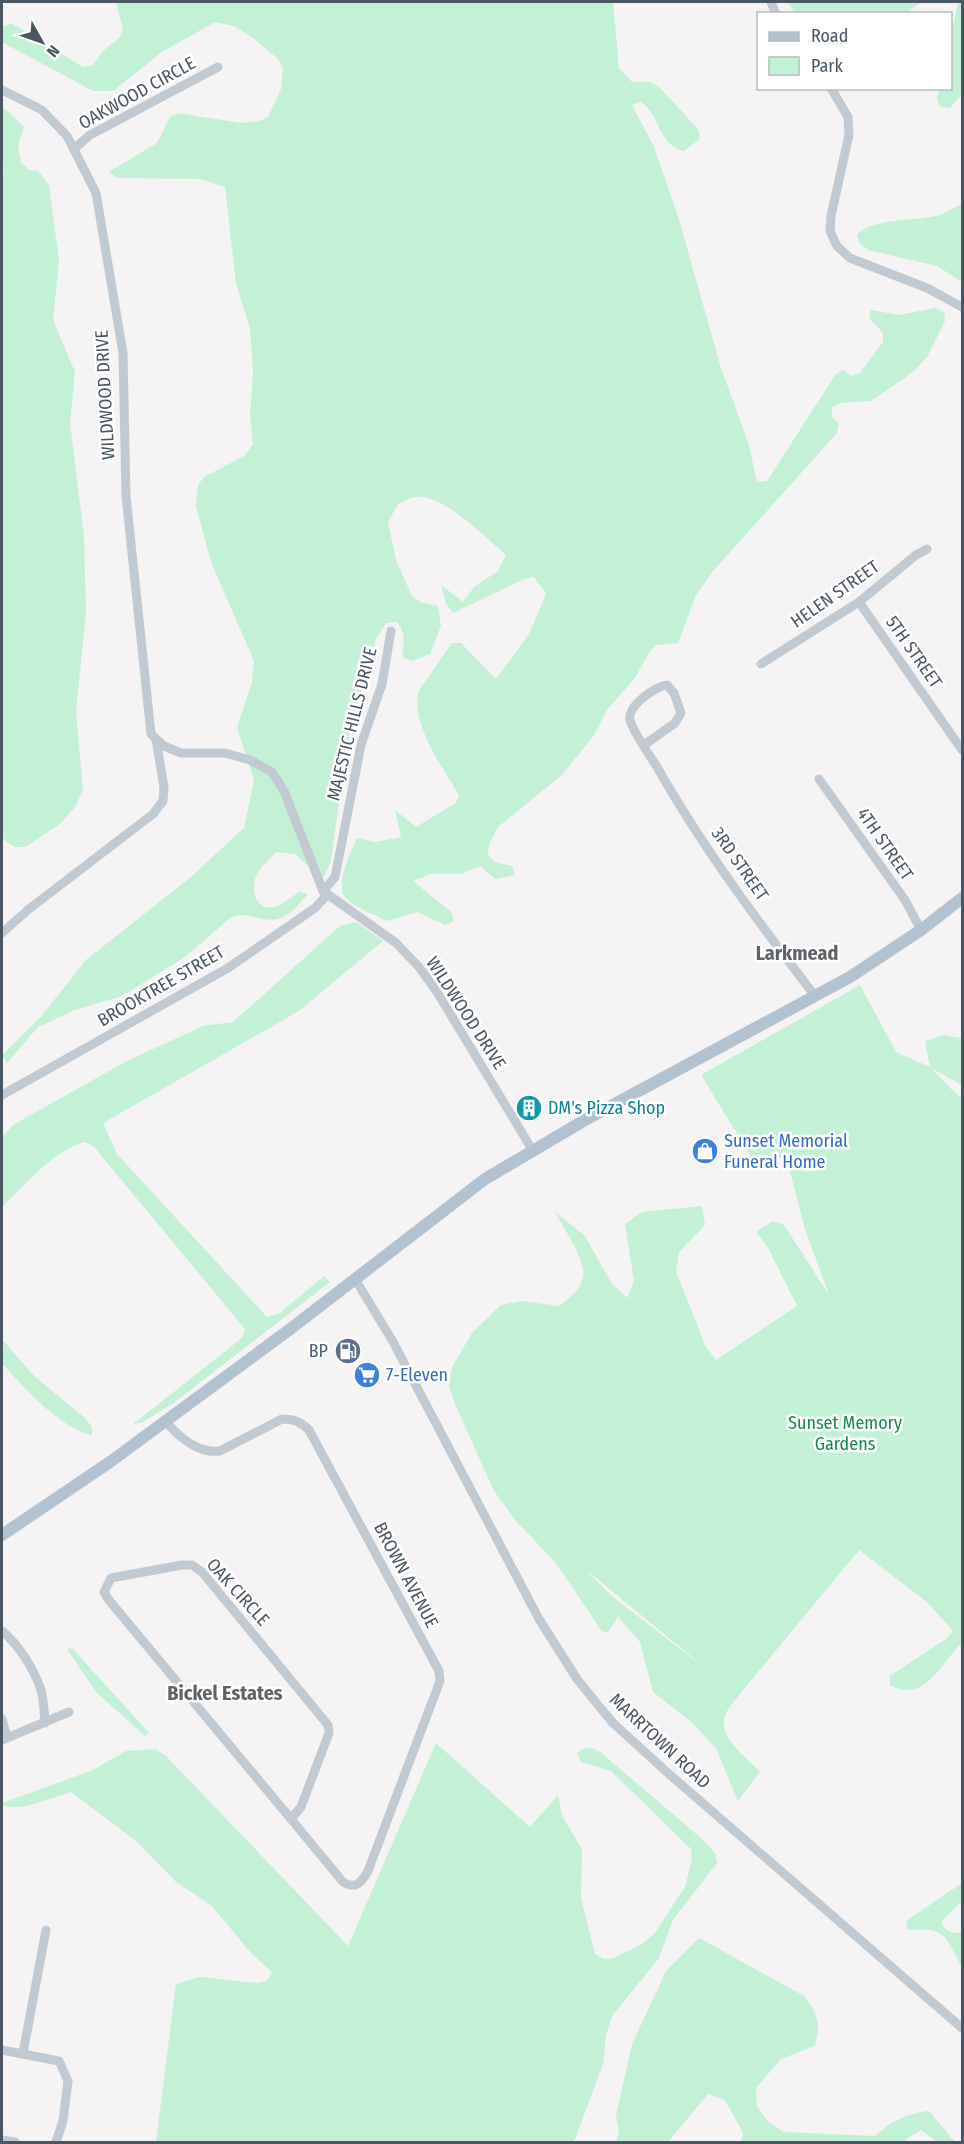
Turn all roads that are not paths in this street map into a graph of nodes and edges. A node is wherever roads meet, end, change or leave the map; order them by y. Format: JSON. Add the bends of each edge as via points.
{"nodes":[{"id":1,"x":218,"y":67,"type":"dead end"},
{"id":2,"x":2,"y":90,"type":"edge"},
{"id":3,"x":832,"y":90,"type":"edge"},
{"id":4,"x":74,"y":149,"type":"junction"},
{"id":5,"x":963,"y":307,"type":"edge"},
{"id":6,"x":927,"y":549,"type":"dead end"},
{"id":7,"x":859,"y":602,"type":"junction"},
{"id":8,"x":391,"y":631,"type":"dead end"},
{"id":9,"x":761,"y":664,"type":"dead end"},
{"id":10,"x":156,"y":739,"type":"junction"},
{"id":11,"x":644,"y":745,"type":"junction"},
{"id":12,"x":963,"y":750,"type":"edge"},
{"id":13,"x":819,"y":779,"type":"dead end"},
{"id":14,"x":326,"y":892,"type":"junction"},
{"id":15,"x":963,"y":898,"type":"edge"},
{"id":16,"x":921,"y":930,"type":"junction"},
{"id":17,"x":2,"y":933,"type":"edge"},
{"id":18,"x":815,"y":996,"type":"junction"},
{"id":19,"x":2,"y":1095,"type":"edge"},
{"id":20,"x":533,"y":1151,"type":"junction"},
{"id":21,"x":355,"y":1279,"type":"junction"},
{"id":22,"x":165,"y":1421,"type":"junction"},
{"id":23,"x":2,"y":1535,"type":"edge"},
{"id":24,"x":2,"y":1631,"type":"edge"},
{"id":25,"x":69,"y":1712,"type":"dead end"},
{"id":26,"x":2,"y":1719,"type":"edge"},
{"id":27,"x":45,"y":1723,"type":"junction"},
{"id":28,"x":4,"y":1738,"type":"edge"},
{"id":29,"x":291,"y":1819,"type":"junction"},
{"id":30,"x":348,"y":1885,"type":"joint"},
{"id":31,"x":46,"y":1930,"type":"dead end"},
{"id":32,"x":963,"y":2028,"type":"edge"},
{"id":33,"x":2,"y":2050,"type":"edge"},
{"id":34,"x":23,"y":2054,"type":"junction"},
{"id":35,"x":2,"y":2140,"type":"edge"},
{"id":36,"x":15,"y":2142,"type":"edge"},
{"id":37,"x":56,"y":2142,"type":"edge"}],
"edges":[{"from":1,"to":4,"type":"street","name":"OAKWOOD CIRCLE","via":[[90,135]]},
{"from":2,"to":4,"type":"street","name":"WILDWOOD DRIVE","via":[[42,110],[68,136]]},
{"from":3,"to":5,"type":"street","via":[[848,117],[849,135],[831,216],[830,231],[837,246],[850,258],[927,288]]},
{"from":4,"to":10,"type":"street","name":"WILDWOOD DRIVE","via":[[96,193],[123,353],[126,496],[151,734]]},
{"from":6,"to":7,"type":"street","name":"HELEN STREET"},
{"from":7,"to":9,"type":"street","name":"HELEN STREET"},
{"from":7,"to":12,"type":"street","name":"5TH STREET"},
{"from":8,"to":14,"type":"street","name":"MAJESTIC HILLS DRIVE","via":[[382,684],[361,745],[335,877]]},
{"from":10,"to":14,"type":"street","via":[[181,753],[225,753],[272,772]]},
{"from":10,"to":17,"type":"street","name":"WILDWOOD DRIVE","via":[[164,787],[163,801],[153,814]]},
{"from":11,"to":11,"type":"street","name":"3RD STREET","via":[[630,713],[634,706],[667,685],[681,713],[675,723]]},
{"from":11,"to":18,"type":"street","name":"3RD STREET","via":[[709,850]]},
{"from":13,"to":16,"type":"street","name":"4TH STREET","via":[[905,900]]},
{"from":14,"to":19,"type":"street","name":"BROOKTREE STREET","via":[[315,908],[228,968]]},
{"from":14,"to":20,"type":"street","name":"WILDWOOD DRIVE","via":[[396,943],[419,967]]},
{"from":15,"to":16,"type":"main road"},
{"from":16,"to":18,"type":"main road"},
{"from":18,"to":20,"type":"main road"},
{"from":20,"to":21,"type":"main road","via":[[485,1179]]},
{"from":21,"to":22,"type":"main road"},
{"from":21,"to":32,"type":"street","name":"MARRTOWN ROAD","via":[[392,1340],[539,1619],[598,1705],[669,1774]]},
{"from":22,"to":23,"type":"main road"},
{"from":22,"to":30,"type":"street","name":"BROWN AVENUE","via":[[184,1440],[212,1452],[282,1419],[303,1424],[439,1671],[440,1680],[368,1871],[355,1886]]},
{"from":24,"to":27,"type":"street","via":[[31,1668],[41,1691]]},
{"from":25,"to":27,"type":"street"},
{"from":26,"to":28,"type":"street"},
{"from":27,"to":28,"type":"street"},
{"from":29,"to":29,"type":"street","name":"OAK CIRCLE","via":[[301,1807],[329,1733],[328,1725],[202,1572],[192,1565],[111,1578],[104,1592],[108,1599]]},
{"from":29,"to":30,"type":"street","name":"OAK CIRCLE"},
{"from":31,"to":34,"type":"street"},
{"from":33,"to":34,"type":"street"},
{"from":34,"to":37,"type":"street","via":[[59,2061],[68,2081]]},
{"from":35,"to":36,"type":"street"}]}
